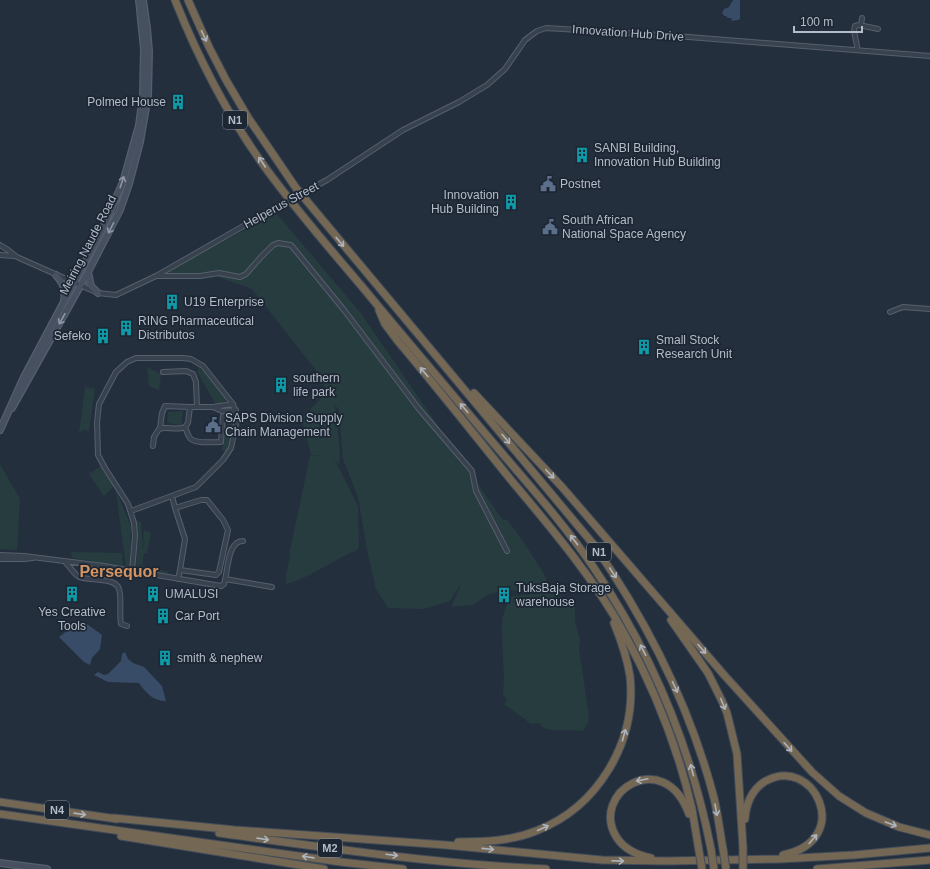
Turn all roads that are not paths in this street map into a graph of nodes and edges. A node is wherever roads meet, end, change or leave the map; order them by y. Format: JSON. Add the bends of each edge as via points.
{"nodes":[{"id":1,"x":139,"y":0,"type":"edge"},
{"id":2,"x":143,"y":0,"type":"edge"},
{"id":3,"x":175,"y":0,"type":"edge"},
{"id":4,"x":188,"y":0,"type":"edge"},
{"id":5,"x":862,"y":18,"type":"dead end"},
{"id":6,"x":861,"y":25,"type":"junction"},
{"id":7,"x":878,"y":29,"type":"dead end"},
{"id":8,"x":857,"y":50,"type":"junction"},
{"id":9,"x":930,"y":56,"type":"edge"},
{"id":10,"x":403,"y":130,"type":"joint"},
{"id":11,"x":0,"y":245,"type":"edge"},
{"id":12,"x":0,"y":254,"type":"edge"},
{"id":13,"x":14,"y":256,"type":"junction"},
{"id":14,"x":88,"y":272,"type":"junction"},
{"id":15,"x":56,"y":275,"type":"junction"},
{"id":16,"x":156,"y":276,"type":"junction"},
{"id":17,"x":78,"y":284,"type":"junction"},
{"id":18,"x":98,"y":293,"type":"junction"},
{"id":19,"x":390,"y":302,"type":"junction"},
{"id":20,"x":63,"y":304,"type":"junction"},
{"id":21,"x":377,"y":304,"type":"junction"},
{"id":22,"x":930,"y":309,"type":"edge"},
{"id":23,"x":890,"y":312,"type":"dead end"},
{"id":24,"x":162,"y":372,"type":"dead end"},
{"id":25,"x":233,"y":404,"type":"junction"},
{"id":26,"x":190,"y":407,"type":"junction"},
{"id":27,"x":197,"y":407,"type":"junction"},
{"id":28,"x":213,"y":407,"type":"junction"},
{"id":29,"x":236,"y":410,"type":"junction"},
{"id":30,"x":8,"y":415,"type":"junction"},
{"id":31,"x":223,"y":416,"type":"dead end"},
{"id":32,"x":185,"y":427,"type":"junction"},
{"id":33,"x":160,"y":428,"type":"junction"},
{"id":34,"x":0,"y":430,"type":"edge"},
{"id":35,"x":153,"y":446,"type":"dead end"},
{"id":36,"x":172,"y":496,"type":"junction"},
{"id":37,"x":175,"y":508,"type":"junction"},
{"id":38,"x":131,"y":511,"type":"junction"},
{"id":39,"x":243,"y":541,"type":"dead end"},
{"id":40,"x":507,"y":551,"type":"dead end"},
{"id":41,"x":0,"y":555,"type":"edge"},
{"id":42,"x":33,"y":557,"type":"junction"},
{"id":43,"x":0,"y":559,"type":"edge"},
{"id":44,"x":66,"y":563,"type":"dead end"},
{"id":45,"x":631,"y":567,"type":"junction"},
{"id":46,"x":132,"y":570,"type":"junction"},
{"id":47,"x":180,"y":570,"type":"junction"},
{"id":48,"x":588,"y":577,"type":"junction"},
{"id":49,"x":178,"y":579,"type":"junction"},
{"id":50,"x":225,"y":579,"type":"junction"},
{"id":51,"x":272,"y":587,"type":"dead end"},
{"id":52,"x":128,"y":626,"type":"dead end"},
{"id":53,"x":0,"y":802,"type":"edge"},
{"id":54,"x":0,"y":814,"type":"edge"},
{"id":55,"x":0,"y":818,"type":"edge"},
{"id":56,"x":114,"y":818,"type":"junction"},
{"id":57,"x":930,"y":835,"type":"edge"},
{"id":58,"x":408,"y":842,"type":"junction"},
{"id":59,"x":698,"y":844,"type":"junction"},
{"id":60,"x":743,"y":846,"type":"junction"},
{"id":61,"x":930,"y":848,"type":"edge"},
{"id":62,"x":701,"y":860,"type":"junction"},
{"id":63,"x":738,"y":860,"type":"junction"},
{"id":64,"x":930,"y":860,"type":"edge"},
{"id":65,"x":0,"y":863,"type":"edge"},
{"id":66,"x":47,"y":869,"type":"edge"},
{"id":67,"x":324,"y":869,"type":"edge"},
{"id":68,"x":403,"y":869,"type":"edge"},
{"id":69,"x":546,"y":869,"type":"edge"},
{"id":70,"x":702,"y":869,"type":"edge"},
{"id":71,"x":714,"y":869,"type":"edge"},
{"id":72,"x":726,"y":869,"type":"edge"},
{"id":73,"x":743,"y":869,"type":"edge"},
{"id":74,"x":817,"y":869,"type":"edge"}],
"edges":[{"from":17,"to":1,"type":"street","name":"Meiring Naude Road","one_way":true,"via":[[117,198],[139,124],[145,70]]},
{"from":2,"to":14,"type":"street","name":"Meiring Naude Road","one_way":true,"via":[[149,74],[140,142],[120,210]]},
{"from":21,"to":3,"type":"highway","number":"N1","one_way":true,"via":[[285,194],[253,149],[206,71]]},
{"from":4,"to":19,"type":"highway","number":"N1","one_way":true,"via":[[226,80],[268,149],[296,188]]},
{"from":5,"to":6,"type":"street"},
{"from":6,"to":7,"type":"street"},
{"from":6,"to":8,"type":"street","via":[[854,28]]},
{"from":8,"to":9,"type":"street","name":"Innovation Hub Drive"},
{"from":8,"to":10,"type":"street","name":"Innovation Hub Drive","via":[[546,28],[525,40],[505,69],[487,85]]},
{"from":10,"to":16,"type":"street","name":"Helperus Street","bridge":true,"via":[[327,180]]},
{"from":11,"to":13,"type":"street"},
{"from":12,"to":13,"type":"street"},
{"from":13,"to":15,"type":"street"},
{"from":14,"to":17,"type":"street","name":"Meiring Naude Road"},
{"from":14,"to":18,"type":"street","via":[[91,286]]},
{"from":15,"to":17,"type":"street"},
{"from":15,"to":20,"type":"street","via":[[64,288]]},
{"from":16,"to":18,"type":"street","name":"Helperus Street","via":[[119,294]]},
{"from":16,"to":40,"type":"street","via":[[200,276],[219,273],[240,276],[246,274],[273,245],[291,245],[419,409],[472,471],[476,491]]},
{"from":17,"to":18,"type":"street"},
{"from":17,"to":20,"type":"street","name":"Meiring Naude Road"},
{"from":17,"to":30,"type":"street","name":"Meiring Naude Road","one_way":true},
{"from":19,"to":45,"type":"highway","one_way":true,"via":[[406,314],[474,394],[562,487]]},
{"from":19,"to":72,"type":"highway","number":"N1","one_way":true,"bridge":true,"via":[[594,545],[627,594],[661,656],[688,716],[714,800]]},
{"from":20,"to":30,"type":"street","name":"Meiring Naude Road","via":[[24,377]]},
{"from":48,"to":21,"type":"highway","one_way":true,"via":[[397,340],[385,324]]},
{"from":71,"to":21,"type":"highway","number":"N1","one_way":true,"bridge":true,"via":[[705,819],[690,764],[668,704],[642,648],[609,592],[594,567],[550,510]]},
{"from":22,"to":23,"type":"street","via":[[903,307]]},
{"from":24,"to":27,"type":"street","via":[[186,371],[194,375]]},
{"from":25,"to":28,"type":"street"},
{"from":25,"to":29,"type":"street"},
{"from":25,"to":38,"type":"street","via":[[205,369],[194,360],[134,359],[116,372],[99,404],[98,455]]},
{"from":26,"to":27,"type":"street"},
{"from":26,"to":32,"type":"street"},
{"from":26,"to":33,"type":"street","via":[[165,406],[162,409]]},
{"from":27,"to":28,"type":"street"},
{"from":28,"to":29,"type":"street","via":[[222,411]]},
{"from":29,"to":36,"type":"street","via":[[237,419],[232,445],[226,457],[196,487]]},
{"from":30,"to":34,"type":"street","name":"Meiring Naude Road"},
{"from":31,"to":32,"type":"street","via":[[221,442],[192,440]]},
{"from":32,"to":33,"type":"street"},
{"from":33,"to":35,"type":"street","via":[[155,434]]},
{"from":36,"to":37,"type":"street"},
{"from":36,"to":38,"type":"street"},
{"from":37,"to":47,"type":"street","via":[[185,539]]},
{"from":37,"to":47,"type":"street","via":[[207,500],[227,526],[228,532],[218,574]]},
{"from":38,"to":46,"type":"street","via":[[135,532]]},
{"from":39,"to":50,"type":"street","via":[[234,545]]},
{"from":41,"to":42,"type":"street"},
{"from":42,"to":43,"type":"street"},
{"from":42,"to":46,"type":"street"},
{"from":44,"to":52,"type":"street","via":[[78,576],[108,581],[119,587],[121,624]]},
{"from":45,"to":57,"type":"highway","one_way":true,"via":[[825,785],[852,805],[876,818]]},
{"from":45,"to":60,"type":"highway","one_way":true,"via":[[698,656],[722,701],[737,754]]},
{"from":46,"to":49,"type":"street"},
{"from":47,"to":49,"type":"street"},
{"from":58,"to":48,"type":"highway","one_way":true,"via":[[488,841],[526,834],[551,824],[574,810],[604,777],[617,755],[625,733],[629,713],[630,681],[619,636]]},
{"from":48,"to":59,"type":"highway","via":[[623,632],[661,712],[682,769]]},
{"from":49,"to":50,"type":"street","via":[[218,586],[224,585]]},
{"from":50,"to":51,"type":"street"},
{"from":53,"to":56,"type":"highway","number":"N4","one_way":true},
{"from":68,"to":54,"type":"highway","number":"M2","one_way":true},
{"from":55,"to":67,"type":"highway"},
{"from":56,"to":58,"type":"highway","via":[[242,831]]},
{"from":56,"to":69,"type":"highway","number":"M2","one_way":true,"via":[[320,847],[460,863]]},
{"from":58,"to":62,"type":"highway","one_way":true,"via":[[602,860]]},
{"from":59,"to":62,"type":"highway","one_way":true,"via":[[685,803],[676,790],[666,783],[641,780],[626,787],[615,801],[611,816],[613,828],[619,841],[630,851],[651,858]]},
{"from":59,"to":70,"type":"highway","bridge":true},
{"from":63,"to":60,"type":"highway","one_way":true,"via":[[781,856],[797,852],[806,846],[814,839],[821,825],[822,812],[817,794],[804,783],[789,777],[776,778],[762,784],[754,791],[747,806]]},
{"from":60,"to":73,"type":"highway","bridge":true},
{"from":61,"to":63,"type":"highway","via":[[807,858]]},
{"from":62,"to":63,"type":"highway"},
{"from":64,"to":74,"type":"highway"},
{"from":65,"to":66,"type":"street"}]}
